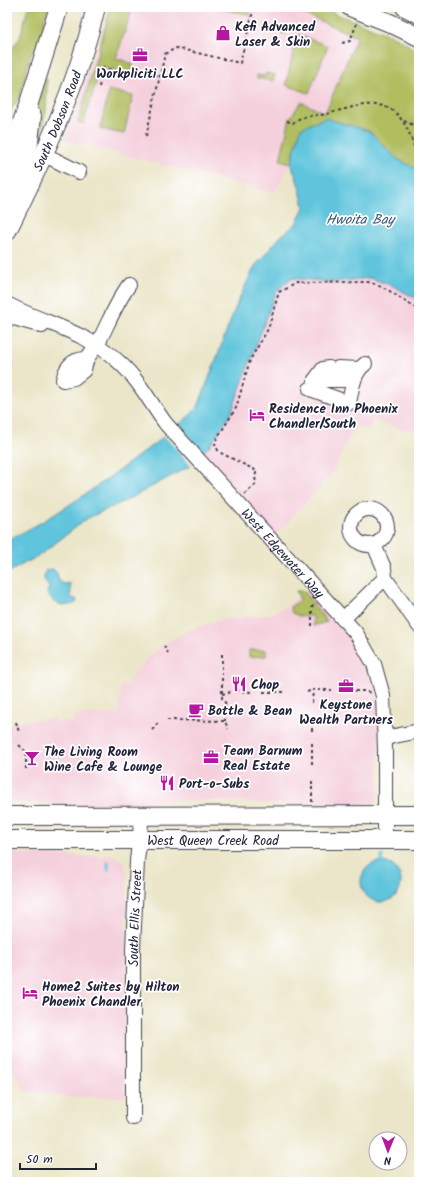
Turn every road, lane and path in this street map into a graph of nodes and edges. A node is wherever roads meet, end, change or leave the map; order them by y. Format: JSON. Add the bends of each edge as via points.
{"nodes":[{"id":1,"x":59,"y":7,"type":"edge"},
{"id":2,"x":96,"y":7,"type":"edge"},
{"id":3,"x":254,"y":7,"type":"edge"},
{"id":4,"x":350,"y":7,"type":"edge"},
{"id":5,"x":405,"y":7,"type":"edge"},
{"id":6,"x":419,"y":14,"type":"edge"},
{"id":7,"x":356,"y":27,"type":"dead end"},
{"id":8,"x":419,"y":37,"type":"edge"},
{"id":9,"x":342,"y":43,"type":"dead end"},
{"id":10,"x":160,"y":75,"type":"junction"},
{"id":11,"x":36,"y":82,"type":"junction"},
{"id":12,"x":99,"y":87,"type":"dead end"},
{"id":13,"x":401,"y":118,"type":"junction"},
{"id":14,"x":287,"y":121,"type":"dead end"},
{"id":15,"x":419,"y":125,"type":"edge"},
{"id":16,"x":146,"y":136,"type":"dead end"},
{"id":17,"x":43,"y":154,"type":"junction"},
{"id":18,"x":419,"y":159,"type":"edge"},
{"id":19,"x":7,"y":162,"type":"edge"},
{"id":20,"x":78,"y":172,"type":"dead end"},
{"id":21,"x":7,"y":209,"type":"edge"},
{"id":22,"x":7,"y":231,"type":"edge"},
{"id":23,"x":129,"y":285,"type":"dead end"},
{"id":24,"x":7,"y":304,"type":"edge"},
{"id":25,"x":419,"y":309,"type":"edge"},
{"id":26,"x":7,"y":316,"type":"edge"},
{"id":27,"x":60,"y":326,"type":"junction"},
{"id":28,"x":97,"y":344,"type":"junction"},
{"id":29,"x":85,"y":359,"type":"dead end"},
{"id":30,"x":359,"y":371,"type":"junction"},
{"id":31,"x":310,"y":389,"type":"dead end"},
{"id":32,"x":244,"y":495,"type":"dead end"},
{"id":33,"x":374,"y":545,"type":"dead end"},
{"id":34,"x":386,"y":578,"type":"junction"},
{"id":35,"x":315,"y":605,"type":"dead end"},
{"id":36,"x":343,"y":619,"type":"junction"},
{"id":37,"x":312,"y":626,"type":"dead end"},
{"id":38,"x":419,"y":626,"type":"edge"},
{"id":39,"x":164,"y":646,"type":"dead end"},
{"id":40,"x":168,"y":653,"type":"dead end"},
{"id":41,"x":222,"y":654,"type":"dead end"},
{"id":42,"x":312,"y":690,"type":"junction"},
{"id":43,"x":332,"y":690,"type":"dead end"},
{"id":44,"x":230,"y":691,"type":"dead end"},
{"id":45,"x":236,"y":691,"type":"dead end"},
{"id":46,"x":355,"y":691,"type":"dead end"},
{"id":47,"x":253,"y":692,"type":"dead end"},
{"id":48,"x":263,"y":692,"type":"dead end"},
{"id":49,"x":285,"y":692,"type":"dead end"},
{"id":50,"x":306,"y":692,"type":"dead end"},
{"id":51,"x":373,"y":693,"type":"dead end"},
{"id":52,"x":222,"y":694,"type":"junction"},
{"id":53,"x":312,"y":703,"type":"dead end"},
{"id":54,"x":312,"y":714,"type":"dead end"},
{"id":55,"x":167,"y":720,"type":"dead end"},
{"id":56,"x":225,"y":721,"type":"junction"},
{"id":57,"x":16,"y":722,"type":"dead end"},
{"id":58,"x":159,"y":722,"type":"dead end"},
{"id":59,"x":228,"y":729,"type":"dead end"},
{"id":60,"x":152,"y":730,"type":"dead end"},
{"id":61,"x":312,"y":731,"type":"dead end"},
{"id":62,"x":419,"y":731,"type":"edge"},
{"id":63,"x":19,"y":732,"type":"dead end"},
{"id":64,"x":385,"y":738,"type":"junction"},
{"id":65,"x":312,"y":743,"type":"dead end"},
{"id":66,"x":19,"y":745,"type":"dead end"},
{"id":67,"x":312,"y":765,"type":"dead end"},
{"id":68,"x":26,"y":769,"type":"dead end"},
{"id":69,"x":312,"y":778,"type":"dead end"},
{"id":70,"x":312,"y":803,"type":"dead end"},
{"id":71,"x":142,"y":815,"type":"junction"},
{"id":72,"x":385,"y":815,"type":"junction"},
{"id":73,"x":419,"y":815,"type":"edge"},
{"id":74,"x":7,"y":816,"type":"edge"},
{"id":75,"x":7,"y":840,"type":"edge"},
{"id":76,"x":385,"y":840,"type":"junction"},
{"id":77,"x":419,"y":840,"type":"edge"},
{"id":78,"x":138,"y":841,"type":"junction"},
{"id":79,"x":133,"y":1118,"type":"dead end"}],
"edges":[{"from":1,"to":11,"type":"main road"},
{"from":2,"to":17,"type":"main road","name":"South Dobson Road","via":[[82,59]]},
{"from":3,"to":10,"type":"path","via":[[240,63],[176,48],[165,54]]},
{"from":4,"to":8,"type":"main road"},
{"from":5,"to":6,"type":"main road"},
{"from":7,"to":9,"type":"path","via":[[350,41]]},
{"from":10,"to":12,"type":"path","via":[[142,76],[103,68]]},
{"from":10,"to":16,"type":"path"},
{"from":11,"to":19,"type":"main road"},
{"from":11,"to":21,"type":"main road","via":[[26,154],[20,180]]},
{"from":13,"to":14,"type":"path","via":[[389,108],[362,104],[329,114],[299,118],[293,123]]},
{"from":13,"to":15,"type":"path","via":[[406,123]]},
{"from":13,"to":18,"type":"path"},
{"from":17,"to":20,"type":"street"},
{"from":17,"to":22,"type":"main road","name":"South Dobson Road"},
{"from":23,"to":28,"type":"street","via":[[120,297]]},
{"from":24,"to":27,"type":"street","name":"West Edgewater Way"},
{"from":25,"to":32,"type":"path","via":[[379,285],[368,282],[296,283],[279,292],[268,328],[250,360],[236,408],[215,445],[219,452],[257,471],[256,484]]},
{"from":26,"to":27,"type":"street","name":"West Edgewater Way","via":[[33,324]]},
{"from":27,"to":28,"type":"street","name":"West Edgewater Way"},
{"from":28,"to":29,"type":"street"},
{"from":28,"to":36,"type":"street","name":"West Edgewater Way","via":[[125,368],[166,424],[201,459]]},
{"from":30,"to":30,"type":"street","via":[[315,380],[323,369]]},
{"from":30,"to":31,"type":"street","via":[[349,403]]},
{"from":33,"to":34,"type":"street"},
{"from":34,"to":36,"type":"street"},
{"from":34,"to":38,"type":"street"},
{"from":35,"to":37,"type":"path","via":[[312,607]]},
{"from":36,"to":64,"type":"street","name":"West Edgewater Way","via":[[356,633],[374,664],[383,696]]},
{"from":39,"to":40,"type":"path"},
{"from":41,"to":52,"type":"path"},
{"from":42,"to":43,"type":"path"},
{"from":42,"to":50,"type":"path"},
{"from":42,"to":53,"type":"path"},
{"from":44,"to":52,"type":"path"},
{"from":45,"to":47,"type":"path"},
{"from":46,"to":51,"type":"path"},
{"from":48,"to":49,"type":"path"},
{"from":52,"to":56,"type":"path","via":[[226,704]]},
{"from":54,"to":61,"type":"path"},
{"from":55,"to":56,"type":"path"},
{"from":56,"to":59,"type":"path"},
{"from":57,"to":63,"type":"path"},
{"from":58,"to":60,"type":"path"},
{"from":62,"to":64,"type":"street"},
{"from":64,"to":72,"type":"street","name":"West Edgewater Way"},
{"from":65,"to":67,"type":"path"},
{"from":66,"to":68,"type":"path","via":[[26,752]]},
{"from":69,"to":70,"type":"path"},
{"from":71,"to":72,"type":"main road","name":"West Queen Creek Road"},
{"from":71,"to":74,"type":"main road","name":"West Queen Creek Road"},
{"from":71,"to":78,"type":"street","name":"South Ellis Street"},
{"from":72,"to":73,"type":"main road","name":"West Queen Creek Road"},
{"from":72,"to":76,"type":"street","name":"West Edgewater Way"},
{"from":75,"to":78,"type":"main road","name":"West Queen Creek Road"},
{"from":76,"to":77,"type":"main road","name":"West Queen Creek Road"},
{"from":76,"to":78,"type":"main road","name":"West Queen Creek Road"},
{"from":78,"to":79,"type":"street","name":"South Ellis Street","via":[[133,949]]}]}
